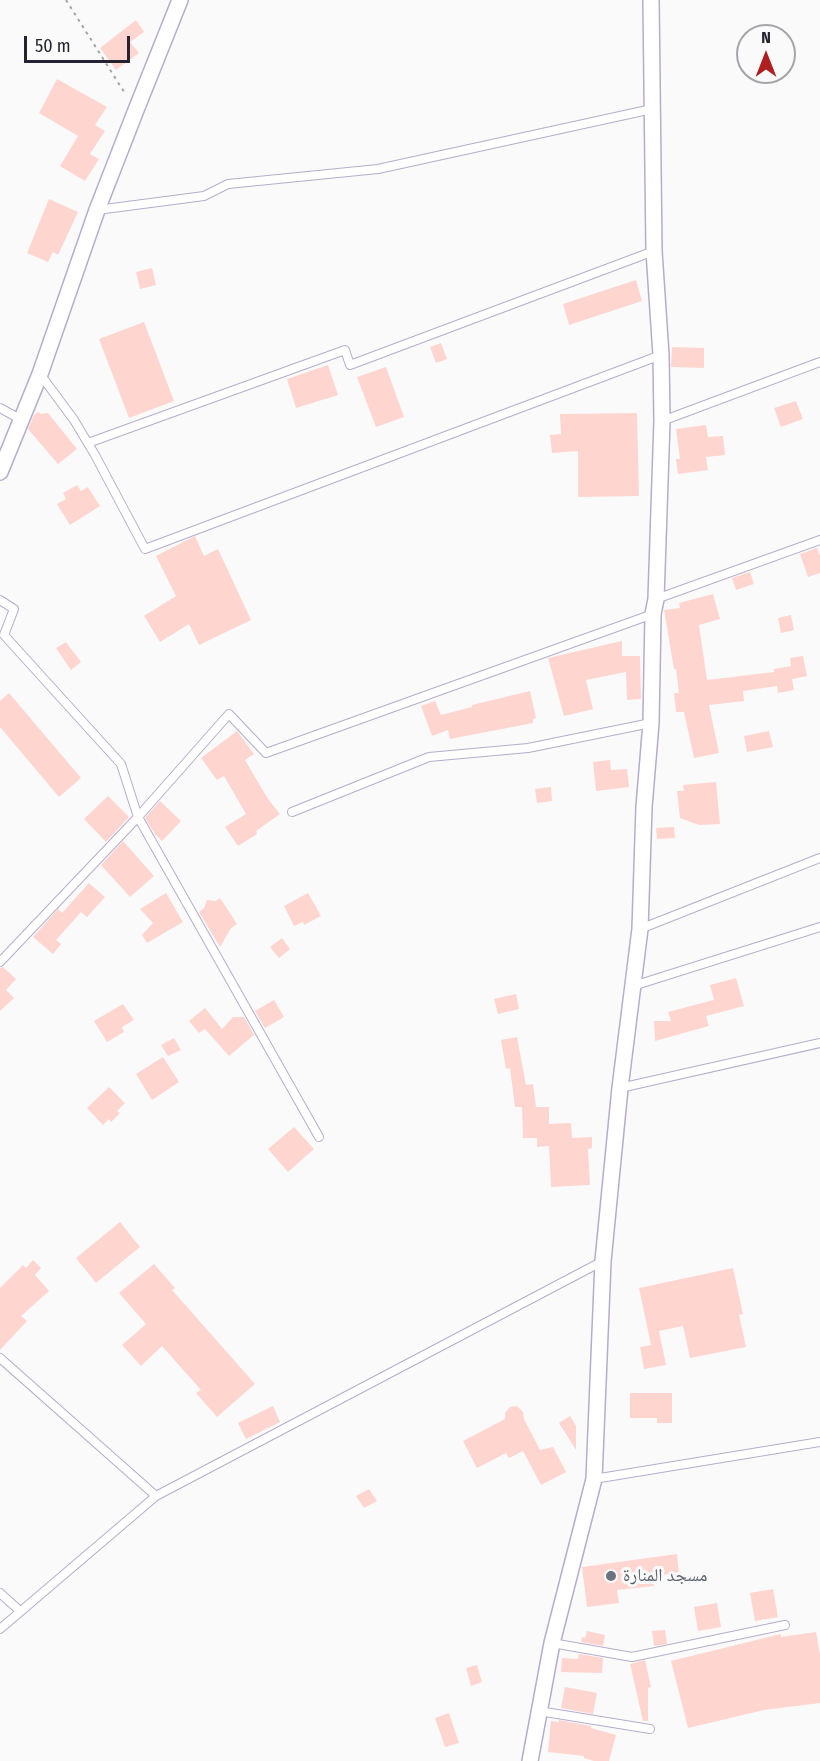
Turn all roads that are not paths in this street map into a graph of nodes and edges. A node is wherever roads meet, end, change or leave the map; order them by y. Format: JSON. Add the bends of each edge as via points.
{"nodes":[{"id":1,"x":180,"y":0,"type":"edge"},
{"id":2,"x":651,"y":0,"type":"edge"},
{"id":3,"x":652,"y":110,"type":"junction"},
{"id":4,"x":98,"y":210,"type":"junction"},
{"id":5,"x":654,"y":251,"type":"junction"},
{"id":6,"x":662,"y":355,"type":"junction"},
{"id":7,"x":820,"y":362,"type":"edge"},
{"id":8,"x":40,"y":374,"type":"junction"},
{"id":9,"x":0,"y":408,"type":"edge"},
{"id":10,"x":20,"y":418,"type":"junction"},
{"id":11,"x":662,"y":421,"type":"junction"},
{"id":12,"x":88,"y":443,"type":"junction"},
{"id":13,"x":0,"y":472,"type":"edge"},
{"id":14,"x":820,"y":540,"type":"edge"},
{"id":15,"x":0,"y":600,"type":"edge"},
{"id":16,"x":655,"y":607,"type":"junction"},
{"id":17,"x":651,"y":723,"type":"junction"},
{"id":18,"x":292,"y":812,"type":"dead end"},
{"id":19,"x":138,"y":818,"type":"junction"},
{"id":20,"x":820,"y":858,"type":"edge"},
{"id":21,"x":820,"y":927,"type":"edge"},
{"id":22,"x":640,"y":929,"type":"junction"},
{"id":23,"x":0,"y":962,"type":"edge"},
{"id":24,"x":633,"y":986,"type":"junction"},
{"id":25,"x":820,"y":1043,"type":"edge"},
{"id":26,"x":620,"y":1088,"type":"junction"},
{"id":27,"x":319,"y":1137,"type":"dead end"},
{"id":28,"x":603,"y":1261,"type":"junction"},
{"id":29,"x":0,"y":1358,"type":"edge"},
{"id":30,"x":820,"y":1442,"type":"edge"},
{"id":31,"x":594,"y":1479,"type":"junction"},
{"id":32,"x":156,"y":1496,"type":"junction"},
{"id":33,"x":0,"y":1593,"type":"edge"},
{"id":34,"x":20,"y":1611,"type":"junction"},
{"id":35,"x":785,"y":1625,"type":"dead end"},
{"id":36,"x":0,"y":1629,"type":"edge"},
{"id":37,"x":552,"y":1644,"type":"junction"},
{"id":38,"x":539,"y":1711,"type":"junction"},
{"id":39,"x":650,"y":1729,"type":"dead end"},
{"id":40,"x":530,"y":1761,"type":"edge"}],
"edges":[{"from":1,"to":4,"type":"street"},
{"from":2,"to":3,"type":"street"},
{"from":3,"to":4,"type":"lane","via":[[378,168],[228,184],[204,196]]},
{"from":3,"to":5,"type":"street"},
{"from":4,"to":8,"type":"street"},
{"from":5,"to":6,"type":"street"},
{"from":5,"to":12,"type":"lane","via":[[350,365],[345,350]]},
{"from":6,"to":11,"type":"street"},
{"from":6,"to":12,"type":"lane","via":[[145,549]]},
{"from":7,"to":11,"type":"lane"},
{"from":8,"to":10,"type":"street"},
{"from":8,"to":12,"type":"lane"},
{"from":9,"to":10,"type":"lane"},
{"from":10,"to":13,"type":"street"},
{"from":11,"to":16,"type":"street"},
{"from":14,"to":16,"type":"lane"},
{"from":15,"to":19,"type":"lane","via":[[14,609],[4,635],[121,764]]},
{"from":16,"to":17,"type":"street"},
{"from":16,"to":19,"type":"lane","via":[[266,753],[229,714]]},
{"from":17,"to":18,"type":"lane","via":[[528,748],[429,757]]},
{"from":17,"to":22,"type":"street"},
{"from":19,"to":23,"type":"lane"},
{"from":19,"to":27,"type":"lane"},
{"from":20,"to":22,"type":"lane"},
{"from":21,"to":24,"type":"lane"},
{"from":22,"to":24,"type":"street"},
{"from":24,"to":26,"type":"street"},
{"from":25,"to":26,"type":"lane"},
{"from":26,"to":28,"type":"street"},
{"from":28,"to":31,"type":"street"},
{"from":28,"to":32,"type":"lane"},
{"from":29,"to":32,"type":"lane"},
{"from":30,"to":31,"type":"lane"},
{"from":31,"to":37,"type":"street"},
{"from":32,"to":34,"type":"lane"},
{"from":33,"to":34,"type":"lane"},
{"from":34,"to":36,"type":"lane"},
{"from":35,"to":37,"type":"lane","via":[[632,1657]]},
{"from":37,"to":38,"type":"street"},
{"from":38,"to":39,"type":"lane"},
{"from":38,"to":40,"type":"street"}]}
